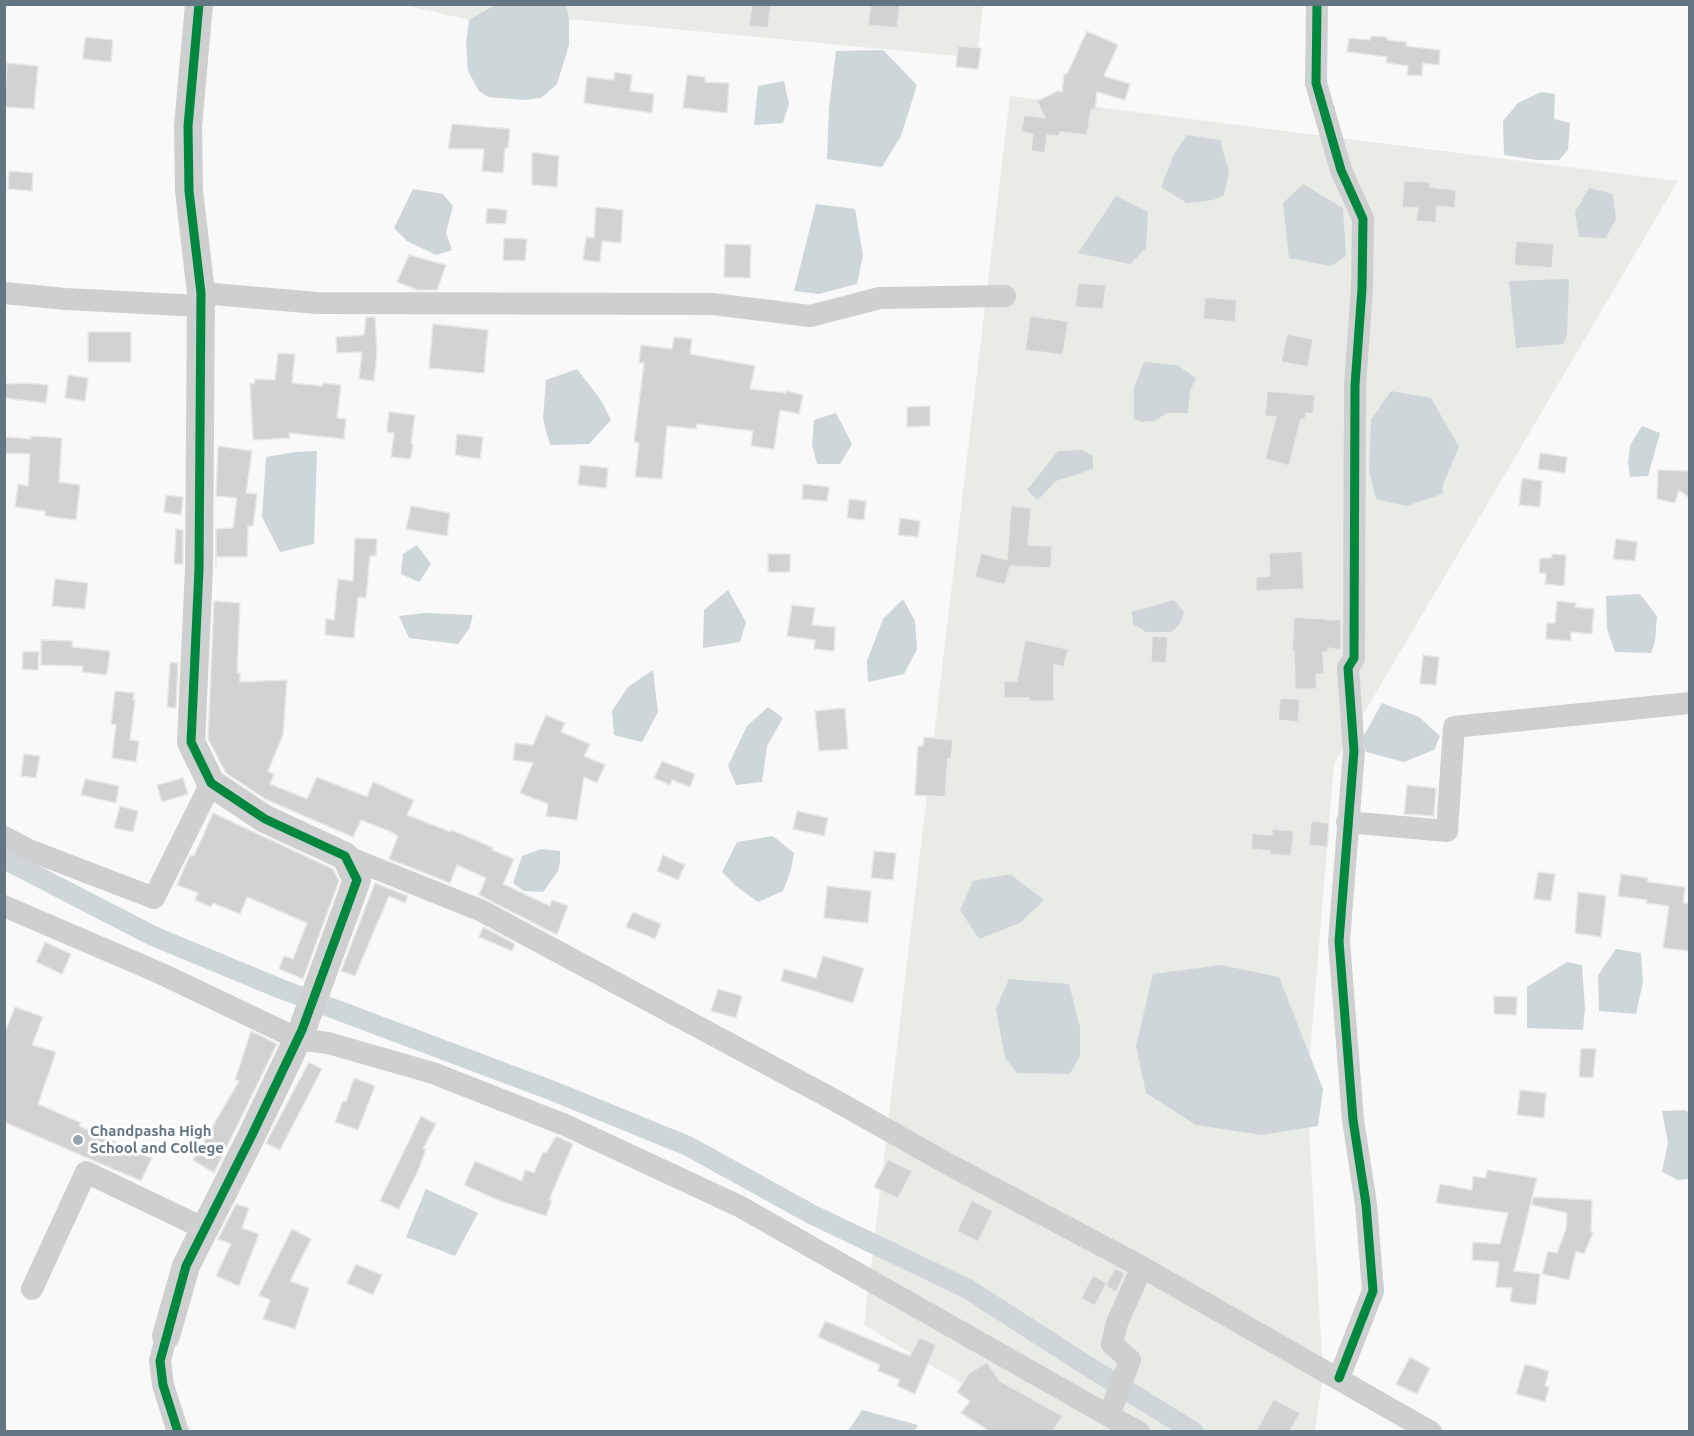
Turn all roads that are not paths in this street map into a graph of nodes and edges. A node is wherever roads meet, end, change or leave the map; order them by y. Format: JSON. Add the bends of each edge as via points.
{"nodes":[{"id":1,"x":199,"y":4,"type":"edge"},
{"id":2,"x":1317,"y":4,"type":"edge"},
{"id":3,"x":4,"y":293,"type":"edge"},
{"id":4,"x":1005,"y":296,"type":"dead end"},
{"id":5,"x":200,"y":299,"type":"junction"},
{"id":6,"x":1689,"y":703,"type":"edge"},
{"id":7,"x":211,"y":783,"type":"junction"},
{"id":8,"x":1347,"y":822,"type":"junction"},
{"id":9,"x":4,"y":837,"type":"edge"},
{"id":10,"x":345,"y":856,"type":"junction"},
{"id":11,"x":4,"y":906,"type":"edge"},
{"id":12,"x":300,"y":1035,"type":"junction"},
{"id":13,"x":205,"y":1229,"type":"junction"},
{"id":14,"x":1142,"y":1267,"type":"junction"},
{"id":15,"x":32,"y":1289,"type":"dead end"},
{"id":16,"x":166,"y":1336,"type":"joint"},
{"id":17,"x":1339,"y":1378,"type":"junction"},
{"id":18,"x":1109,"y":1416,"type":"junction"},
{"id":19,"x":178,"y":1431,"type":"edge"},
{"id":20,"x":1139,"y":1431,"type":"edge"},
{"id":21,"x":1431,"y":1431,"type":"edge"}],
"edges":[{"from":1,"to":5,"type":"street","via":[[188,126],[189,191]]},
{"from":2,"to":8,"type":"street","via":[[1316,83],[1341,170],[1364,219],[1355,384],[1354,658],[1348,668],[1354,751]]},
{"from":3,"to":5,"type":"street","via":[[66,298]]},
{"from":4,"to":5,"type":"street","via":[[880,298],[810,316],[713,304]]},
{"from":5,"to":7,"type":"street","via":[[199,569],[190,742]]},
{"from":6,"to":8,"type":"street","via":[[1454,727],[1447,831]]},
{"from":7,"to":9,"type":"street","via":[[154,898]]},
{"from":7,"to":10,"type":"street","via":[[265,819]]},
{"from":8,"to":17,"type":"street","via":[[1339,941],[1353,1120],[1366,1204],[1373,1291]]},
{"from":10,"to":12,"type":"street","via":[[357,880]]},
{"from":10,"to":14,"type":"street","via":[[482,911]]},
{"from":11,"to":12,"type":"street"},
{"from":12,"to":13,"type":"street"},
{"from":12,"to":18,"type":"street","via":[[433,1073],[565,1125],[728,1200]]},
{"from":13,"to":15,"type":"street","via":[[86,1172]]},
{"from":13,"to":16,"type":"street","via":[[186,1266]]},
{"from":14,"to":17,"type":"street"},
{"from":14,"to":18,"type":"street","via":[[1112,1344],[1130,1360]]},
{"from":16,"to":19,"type":"street","via":[[160,1361],[163,1385]]},
{"from":17,"to":21,"type":"street"},
{"from":18,"to":20,"type":"street"}]}
